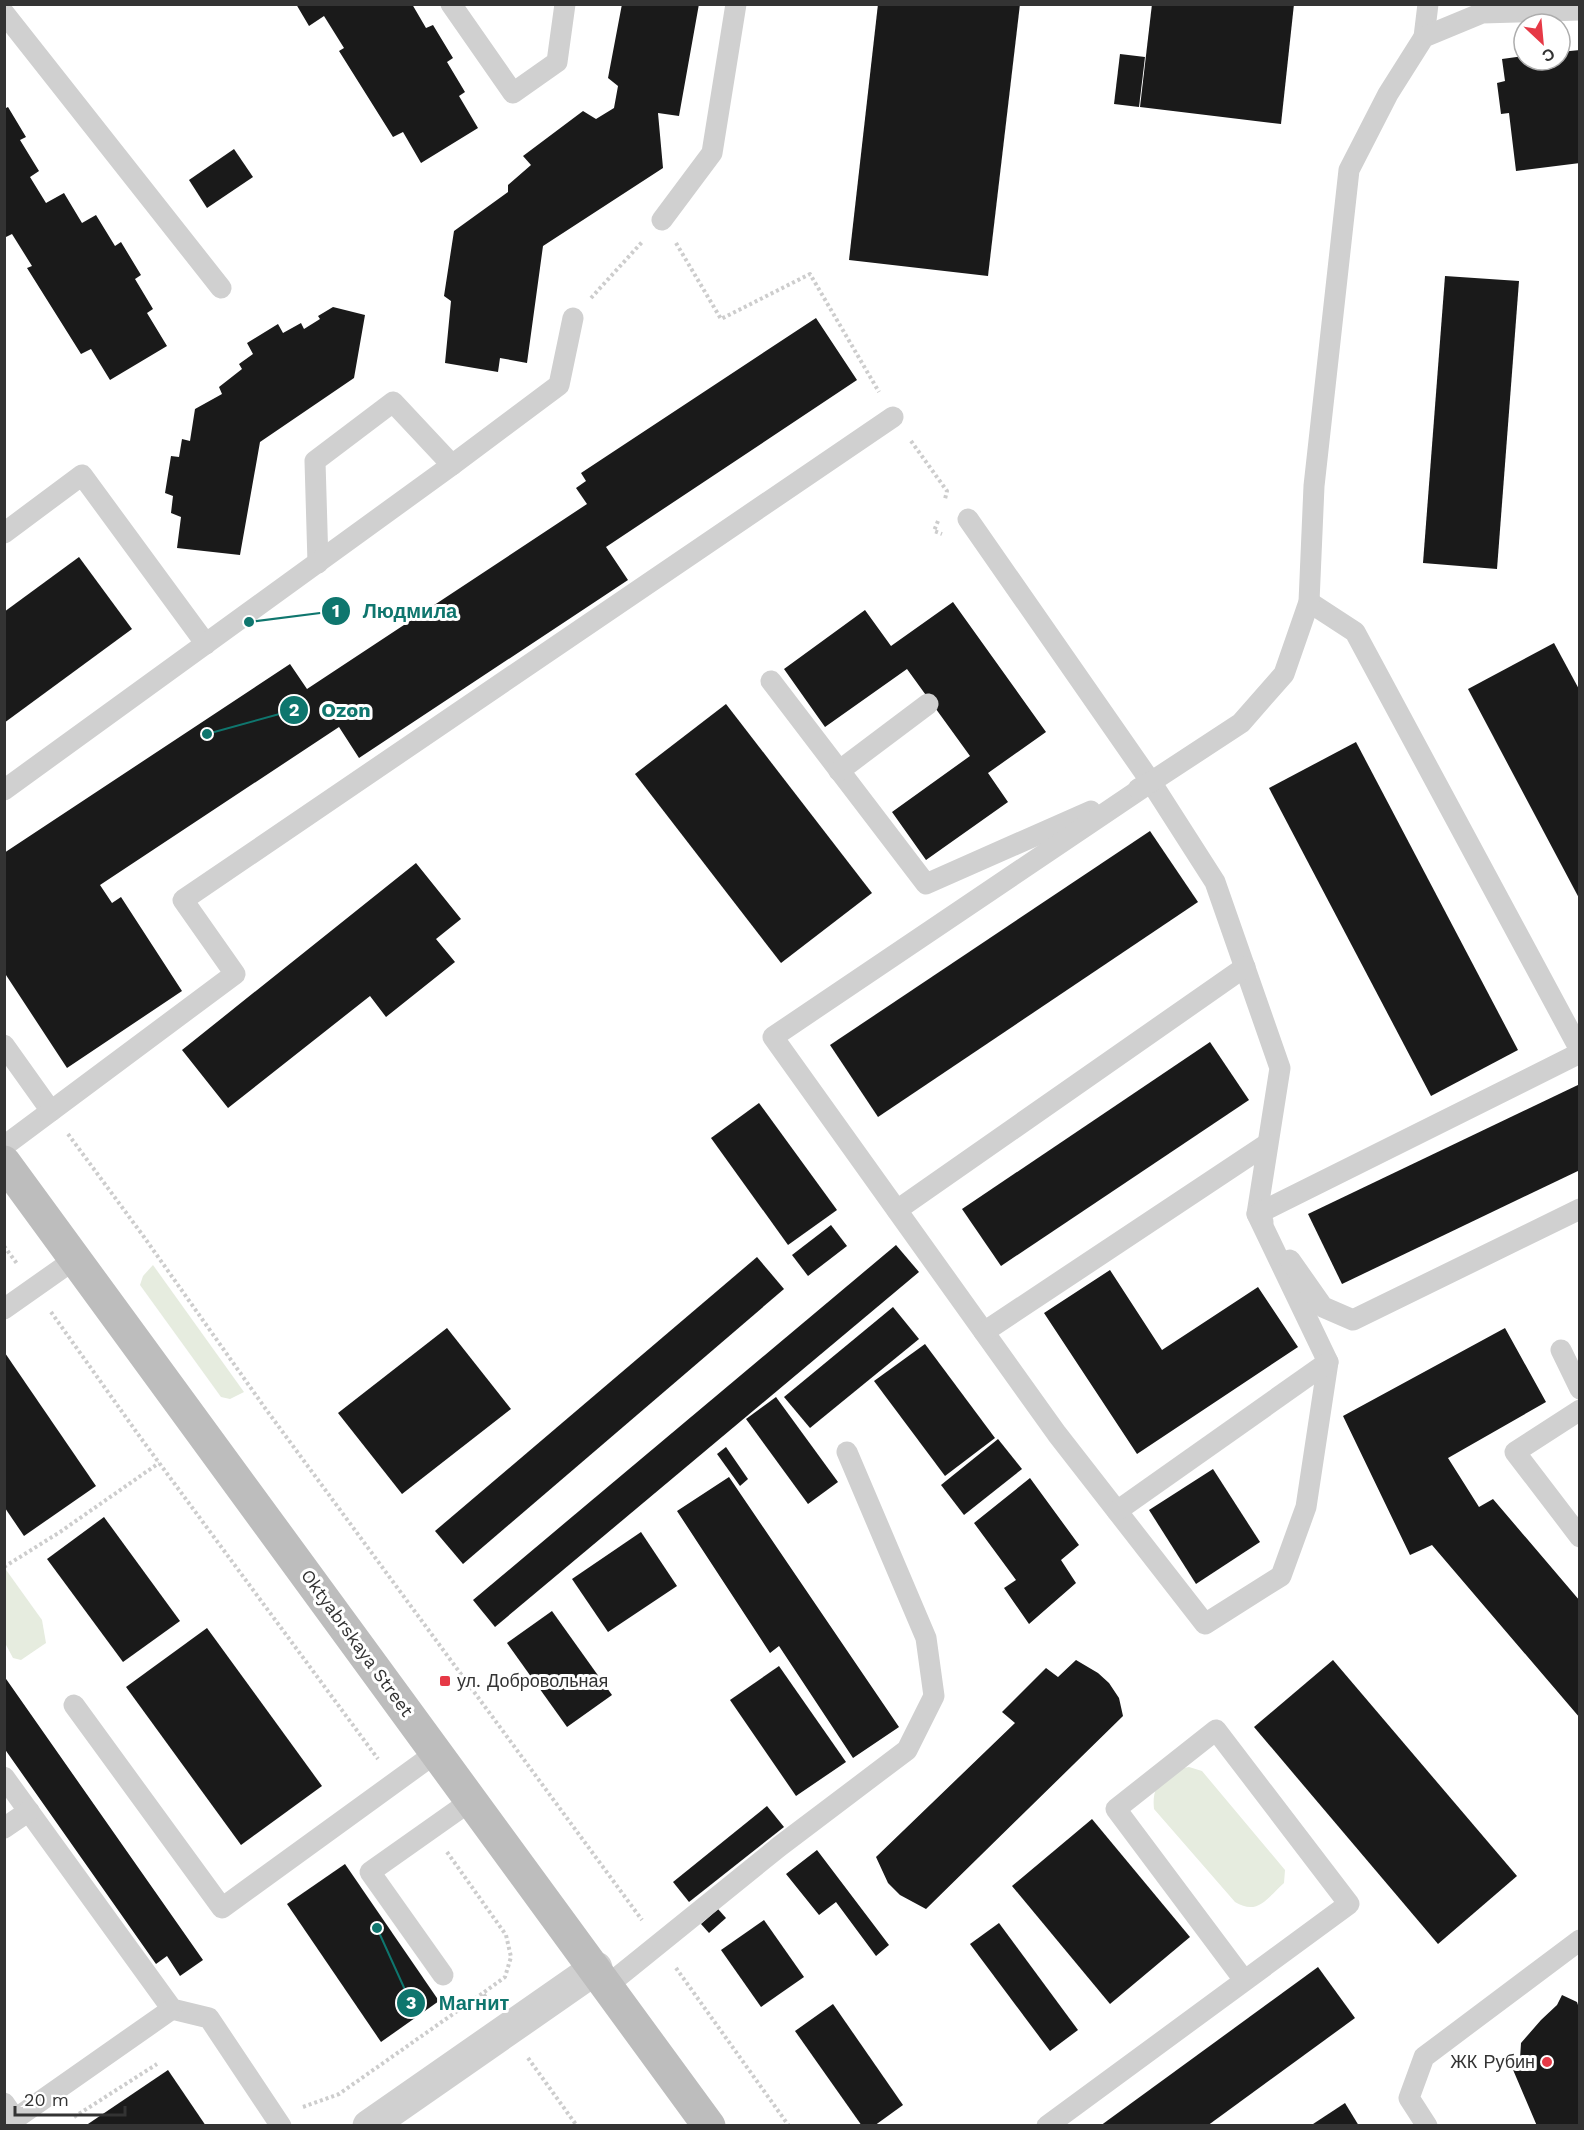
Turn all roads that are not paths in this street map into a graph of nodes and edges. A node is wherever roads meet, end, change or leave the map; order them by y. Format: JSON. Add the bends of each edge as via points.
{"nodes":[{"id":1,"x":451,"y":4,"type":"edge"},
{"id":2,"x":565,"y":4,"type":"edge"},
{"id":3,"x":736,"y":4,"type":"edge"},
{"id":4,"x":1428,"y":4,"type":"edge"},
{"id":5,"x":1580,"y":10,"type":"edge"},
{"id":6,"x":4,"y":13,"type":"edge"},
{"id":7,"x":1424,"y":37,"type":"junction"},
{"id":8,"x":662,"y":220,"type":"road end"},
{"id":9,"x":221,"y":288,"type":"dead end"},
{"id":10,"x":573,"y":318,"type":"road end"},
{"id":11,"x":893,"y":417,"type":"road end"},
{"id":12,"x":452,"y":465,"type":"junction"},
{"id":13,"x":968,"y":519,"type":"dead end"},
{"id":14,"x":4,"y":533,"type":"edge"},
{"id":15,"x":318,"y":563,"type":"junction"},
{"id":16,"x":1309,"y":602,"type":"junction"},
{"id":17,"x":206,"y":644,"type":"junction"},
{"id":18,"x":771,"y":681,"type":"dead end"},
{"id":19,"x":928,"y":704,"type":"dead end"},
{"id":20,"x":839,"y":771,"type":"junction"},
{"id":21,"x":1151,"y":782,"type":"junction"},
{"id":22,"x":4,"y":790,"type":"edge"},
{"id":23,"x":1245,"y":966,"type":"junction"},
{"id":24,"x":4,"y":1045,"type":"edge"},
{"id":25,"x":1580,"y":1052,"type":"edge"},
{"id":26,"x":51,"y":1111,"type":"junction"},
{"id":27,"x":1267,"y":1144,"type":"junction"},
{"id":28,"x":4,"y":1146,"type":"edge"},
{"id":29,"x":4,"y":1162,"type":"edge"},
{"id":30,"x":1580,"y":1209,"type":"edge"},
{"id":31,"x":897,"y":1210,"type":"junction"},
{"id":32,"x":1257,"y":1214,"type":"junction"},
{"id":33,"x":75,"y":1259,"type":"junction"},
{"id":34,"x":4,"y":1309,"type":"edge"},
{"id":35,"x":984,"y":1332,"type":"junction"},
{"id":36,"x":1561,"y":1350,"type":"dead end"},
{"id":37,"x":1328,"y":1362,"type":"junction"},
{"id":38,"x":1580,"y":1389,"type":"edge"},
{"id":39,"x":1580,"y":1410,"type":"edge"},
{"id":40,"x":847,"y":1452,"type":"dead end"},
{"id":41,"x":1117,"y":1511,"type":"junction"},
{"id":42,"x":1580,"y":1537,"type":"edge"},
{"id":43,"x":74,"y":1705,"type":"dead end"},
{"id":44,"x":437,"y":1752,"type":"junction"},
{"id":45,"x":4,"y":1777,"type":"edge"},
{"id":46,"x":472,"y":1800,"type":"junction"},
{"id":47,"x":29,"y":1811,"type":"junction"},
{"id":48,"x":4,"y":1828,"type":"edge"},
{"id":49,"x":1580,"y":1940,"type":"edge"},
{"id":50,"x":443,"y":1975,"type":"dead end"},
{"id":51,"x":602,"y":1977,"type":"junction"},
{"id":52,"x":1244,"y":1980,"type":"junction"},
{"id":53,"x":172,"y":2009,"type":"junction"},
{"id":54,"x":4,"y":2103,"type":"edge"},
{"id":55,"x":278,"y":2121,"type":"edge"},
{"id":56,"x":369,"y":2126,"type":"edge"},
{"id":57,"x":709,"y":2126,"type":"edge"},
{"id":58,"x":1047,"y":2126,"type":"edge"},
{"id":59,"x":1427,"y":2126,"type":"edge"}],
"edges":[{"from":1,"to":2,"type":"lane","via":[[513,93],[557,62]]},
{"from":3,"to":8,"type":"lane","via":[[712,153]]},
{"from":4,"to":7,"type":"lane"},
{"from":5,"to":7,"type":"lane","via":[[1482,13]]},
{"from":6,"to":9,"type":"lane"},
{"from":7,"to":16,"type":"lane","via":[[1388,93],[1349,170],[1314,486]]},
{"from":10,"to":12,"type":"lane","via":[[558,385]]},
{"from":11,"to":26,"type":"lane","via":[[183,900],[235,974]]},
{"from":12,"to":15,"type":"lane"},
{"from":12,"to":15,"type":"lane","via":[[393,402],[315,460]]},
{"from":13,"to":21,"type":"lane"},
{"from":14,"to":17,"type":"lane","via":[[82,475]]},
{"from":15,"to":17,"type":"lane"},
{"from":16,"to":21,"type":"lane","via":[[1284,674],[1241,723]]},
{"from":16,"to":25,"type":"lane","via":[[1356,632]]},
{"from":17,"to":22,"type":"lane"},
{"from":18,"to":20,"type":"lane"},
{"from":19,"to":20,"type":"lane"},
{"from":20,"to":21,"type":"lane","via":[[926,884]]},
{"from":21,"to":23,"type":"lane","via":[[1215,882]]},
{"from":21,"to":31,"type":"lane","via":[[774,1036]]},
{"from":23,"to":27,"type":"lane","via":[[1280,1068]]},
{"from":23,"to":31,"type":"lane"},
{"from":24,"to":26,"type":"lane"},
{"from":25,"to":32,"type":"lane"},
{"from":26,"to":28,"type":"lane"},
{"from":27,"to":32,"type":"lane"},
{"from":27,"to":35,"type":"lane"},
{"from":29,"to":33,"type":"main road","name":"Oktyabrskaya Street"},
{"from":30,"to":32,"type":"lane","via":[[1353,1320],[1323,1307]]},
{"from":31,"to":35,"type":"lane"},
{"from":32,"to":37,"type":"lane"},
{"from":33,"to":34,"type":"lane"},
{"from":33,"to":44,"type":"main road","name":"Oktyabrskaya Street"},
{"from":35,"to":41,"type":"lane"},
{"from":36,"to":38,"type":"lane"},
{"from":37,"to":41,"type":"lane"},
{"from":37,"to":41,"type":"lane","via":[[1306,1507],[1281,1576],[1205,1624]]},
{"from":39,"to":42,"type":"lane","via":[[1515,1452]]},
{"from":40,"to":51,"type":"lane","via":[[926,1638],[933,1695],[907,1750],[659,1944]]},
{"from":43,"to":44,"type":"lane","via":[[222,1908]]},
{"from":44,"to":46,"type":"main road","name":"Oktyabrskaya Street"},
{"from":45,"to":47,"type":"lane"},
{"from":46,"to":50,"type":"lane","via":[[370,1872]]},
{"from":46,"to":51,"type":"main road","name":"Oktyabrskaya Street"},
{"from":47,"to":48,"type":"lane"},
{"from":47,"to":53,"type":"lane"},
{"from":49,"to":59,"type":"lane","via":[[1424,2057],[1409,2098]]},
{"from":51,"to":56,"type":"street"},
{"from":51,"to":57,"type":"main road","name":"Oktyabrskaya Street"},
{"from":52,"to":52,"type":"lane","via":[[1349,1904],[1216,1730],[1116,1809]]},
{"from":52,"to":58,"type":"lane"},
{"from":53,"to":54,"type":"lane","via":[[15,2119]]},
{"from":53,"to":55,"type":"lane","via":[[209,2018]]}]}
